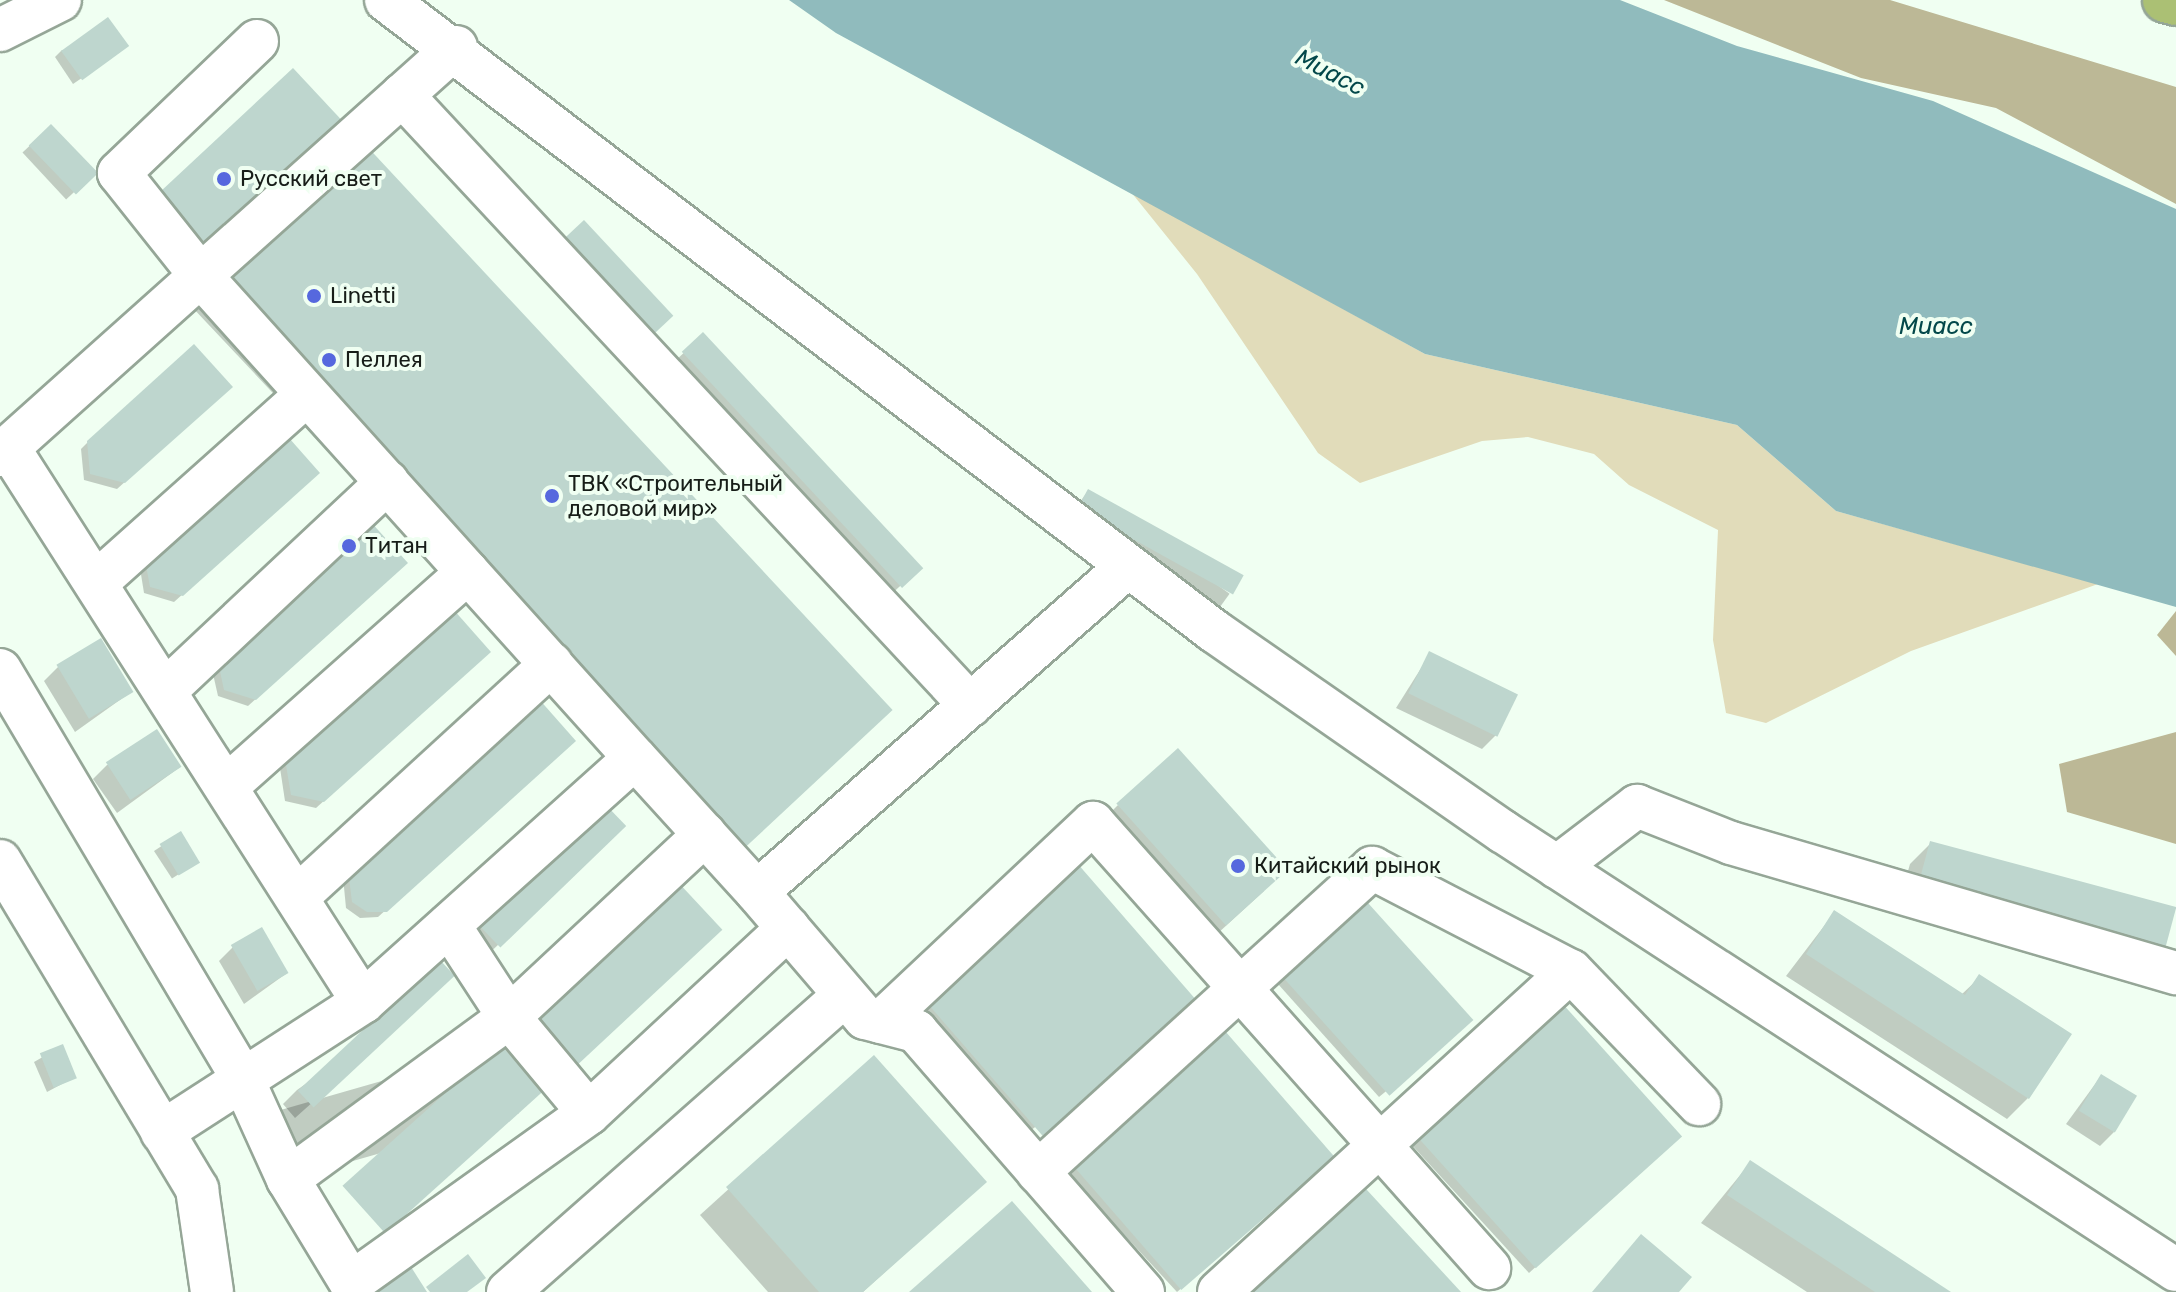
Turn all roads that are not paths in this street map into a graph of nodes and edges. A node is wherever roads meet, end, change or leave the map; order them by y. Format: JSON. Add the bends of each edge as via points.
{"nodes":[{"id":1,"x":386,"y":0,"type":"edge"},
{"id":2,"x":2165,"y":0,"type":"edge"},
{"id":3,"x":52,"y":2,"type":"edge"},
{"id":4,"x":2176,"y":3,"type":"edge"},
{"id":5,"x":0,"y":30,"type":"edge"},
{"id":6,"x":257,"y":41,"type":"dead end"},
{"id":7,"x":456,"y":47,"type":"junction"},
{"id":8,"x":402,"y":95,"type":"junction"},
{"id":9,"x":200,"y":275,"type":"junction"},
{"id":10,"x":307,"y":394,"type":"junction"},
{"id":11,"x":4,"y":451,"type":"edge"},
{"id":12,"x":387,"y":482,"type":"junction"},
{"id":13,"x":1127,"y":567,"type":"junction"},
{"id":14,"x":468,"y":572,"type":"junction"},
{"id":15,"x":98,"y":581,"type":"junction"},
{"id":16,"x":551,"y":664,"type":"junction"},
{"id":17,"x":0,"y":670,"type":"edge"},
{"id":18,"x":168,"y":688,"type":"junction"},
{"id":19,"x":970,"y":705,"type":"junction"},
{"id":20,"x":635,"y":758,"type":"junction"},
{"id":21,"x":227,"y":786,"type":"junction"},
{"id":22,"x":705,"y":834,"type":"junction"},
{"id":23,"x":0,"y":861,"type":"edge"},
{"id":24,"x":1557,"y":867,"type":"junction"},
{"id":25,"x":757,"y":892,"type":"junction"},
{"id":26,"x":297,"y":897,"type":"junction"},
{"id":27,"x":449,"y":925,"type":"junction"},
{"id":28,"x":788,"y":928,"type":"junction"},
{"id":29,"x":1571,"y":971,"type":"junction"},
{"id":30,"x":2176,"y":973,"type":"edge"},
{"id":31,"x":1243,"y":986,"type":"junction"},
{"id":32,"x":845,"y":995,"type":"junction"},
{"id":33,"x":363,"y":1002,"type":"junction"},
{"id":34,"x":509,"y":1017,"type":"junction"},
{"id":35,"x":881,"y":1022,"type":"junction"},
{"id":36,"x":243,"y":1080,"type":"junction"},
{"id":37,"x":1699,"y":1104,"type":"dead end"},
{"id":38,"x":589,"y":1113,"type":"junction"},
{"id":39,"x":162,"y":1132,"type":"junction"},
{"id":40,"x":1379,"y":1146,"type":"junction"},
{"id":41,"x":1038,"y":1172,"type":"junction"},
{"id":42,"x":288,"y":1179,"type":"junction"},
{"id":43,"x":1489,"y":1268,"type":"dead end"},
{"id":44,"x":2176,"y":1270,"type":"edge"},
{"id":45,"x":212,"y":1292,"type":"edge"},
{"id":46,"x":508,"y":1292,"type":"edge"},
{"id":47,"x":1143,"y":1292,"type":"edge"},
{"id":48,"x":1219,"y":1292,"type":"edge"}],
"edges":[{"from":1,"to":7,"type":"lane"},
{"from":2,"to":4,"type":"main road"},
{"from":3,"to":5,"type":"lane"},
{"from":6,"to":9,"type":"lane","via":[[119,173]]},
{"from":7,"to":8,"type":"lane"},
{"from":7,"to":13,"type":"lane"},
{"from":8,"to":9,"type":"lane"},
{"from":8,"to":19,"type":"lane"},
{"from":9,"to":10,"type":"lane"},
{"from":9,"to":11,"type":"lane"},
{"from":10,"to":12,"type":"lane"},
{"from":10,"to":15,"type":"lane"},
{"from":11,"to":15,"type":"lane"},
{"from":12,"to":14,"type":"lane"},
{"from":12,"to":18,"type":"lane"},
{"from":13,"to":19,"type":"lane"},
{"from":13,"to":24,"type":"lane"},
{"from":14,"to":16,"type":"lane"},
{"from":14,"to":21,"type":"lane"},
{"from":15,"to":18,"type":"lane"},
{"from":16,"to":20,"type":"lane"},
{"from":16,"to":26,"type":"lane"},
{"from":17,"to":36,"type":"lane"},
{"from":18,"to":21,"type":"lane"},
{"from":19,"to":25,"type":"lane"},
{"from":20,"to":22,"type":"lane"},
{"from":20,"to":27,"type":"lane"},
{"from":21,"to":26,"type":"lane"},
{"from":22,"to":25,"type":"lane"},
{"from":22,"to":34,"type":"lane"},
{"from":23,"to":39,"type":"lane"},
{"from":24,"to":30,"type":"lane","via":[[1637,806],[1731,843]]},
{"from":24,"to":44,"type":"lane"},
{"from":25,"to":28,"type":"lane"},
{"from":26,"to":33,"type":"lane"},
{"from":27,"to":33,"type":"lane"},
{"from":27,"to":34,"type":"lane"},
{"from":28,"to":32,"type":"lane"},
{"from":28,"to":38,"type":"lane"},
{"from":29,"to":31,"type":"lane","via":[[1372,868]]},
{"from":29,"to":37,"type":"lane"},
{"from":29,"to":40,"type":"lane"},
{"from":31,"to":35,"type":"lane","via":[[1093,823]]},
{"from":31,"to":40,"type":"lane"},
{"from":31,"to":41,"type":"lane"},
{"from":32,"to":35,"type":"lane","via":[[865,1018]]},
{"from":32,"to":46,"type":"lane"},
{"from":33,"to":36,"type":"lane"},
{"from":34,"to":38,"type":"lane"},
{"from":34,"to":42,"type":"lane"},
{"from":35,"to":41,"type":"lane","via":[[916,1031]]},
{"from":36,"to":39,"type":"lane"},
{"from":36,"to":42,"type":"lane"},
{"from":38,"to":42,"type":"lane","via":[[351,1283]]},
{"from":39,"to":45,"type":"lane","via":[[197,1189]]},
{"from":40,"to":43,"type":"lane"},
{"from":40,"to":48,"type":"lane"},
{"from":41,"to":47,"type":"lane"}]}
